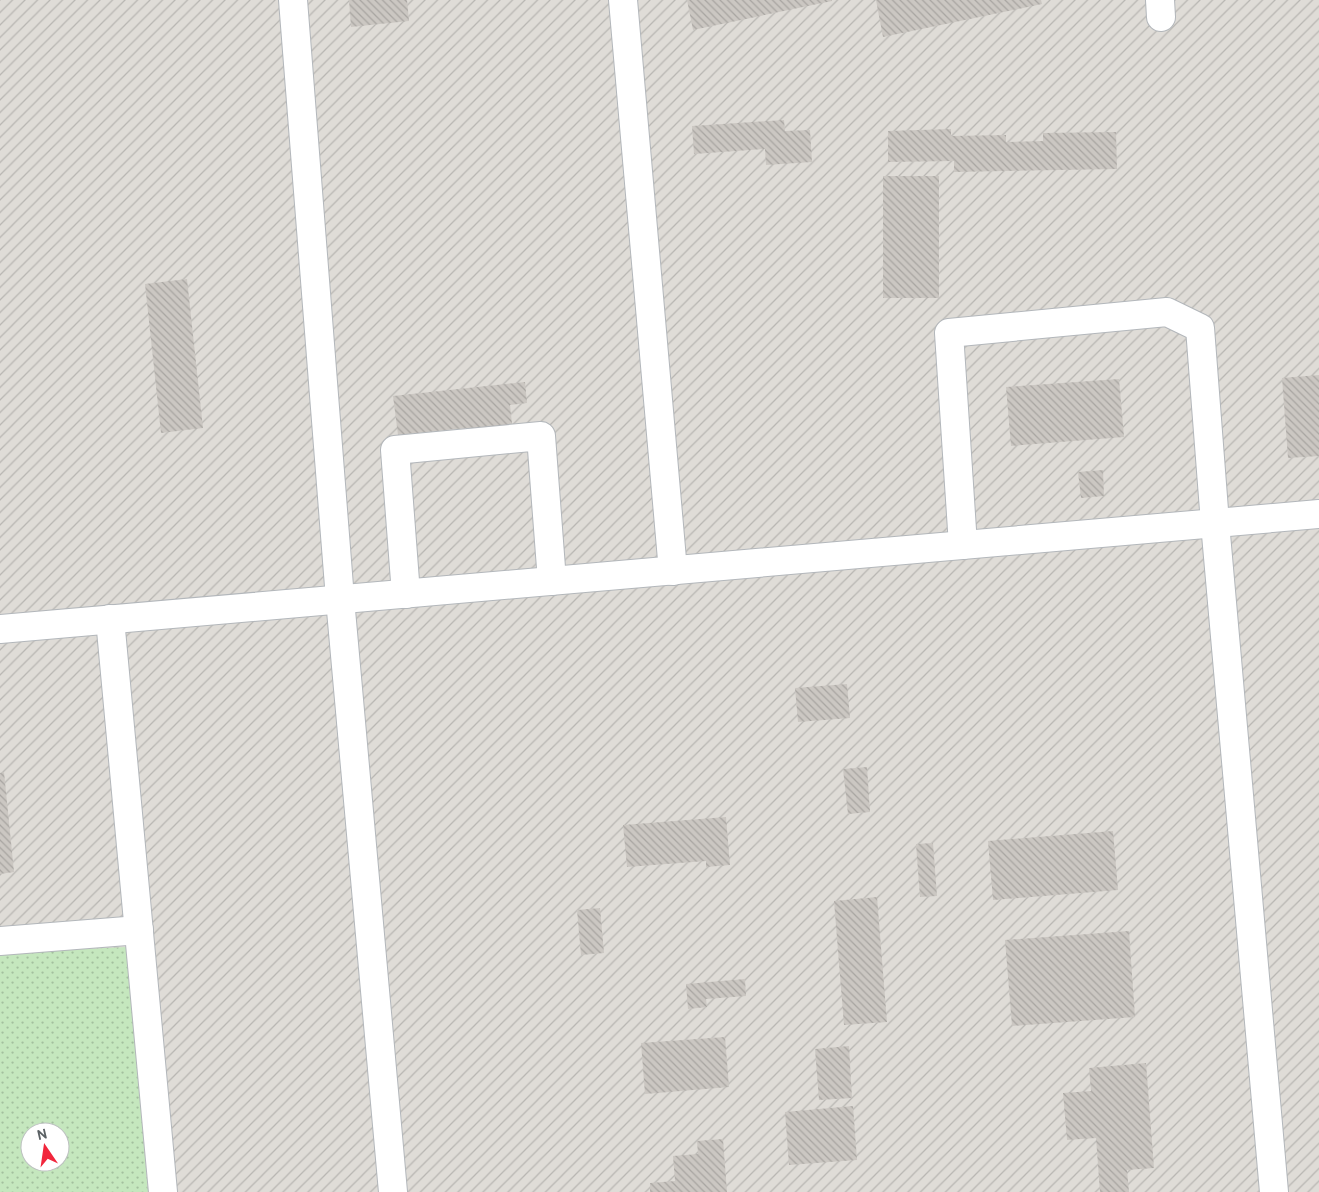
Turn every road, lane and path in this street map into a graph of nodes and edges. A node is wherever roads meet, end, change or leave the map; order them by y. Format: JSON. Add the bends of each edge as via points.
{"nodes":[{"id":1,"x":293,"y":0,"type":"edge"},
{"id":2,"x":623,"y":0,"type":"edge"},
{"id":3,"x":1319,"y":514,"type":"edge"},
{"id":4,"x":1214,"y":523,"type":"junction"},
{"id":5,"x":963,"y":545,"type":"junction"},
{"id":6,"x":673,"y":571,"type":"junction"},
{"id":7,"x":552,"y":581,"type":"junction"},
{"id":8,"x":406,"y":594,"type":"junction"},
{"id":9,"x":340,"y":599,"type":"junction"},
{"id":10,"x":110,"y":619,"type":"junction"},
{"id":11,"x":0,"y":629,"type":"edge"},
{"id":12,"x":139,"y":930,"type":"junction"},
{"id":13,"x":0,"y":941,"type":"edge"},
{"id":14,"x":163,"y":1192,"type":"edge"},
{"id":15,"x":393,"y":1192,"type":"edge"},
{"id":16,"x":1274,"y":1192,"type":"edge"}],
"edges":[{"from":1,"to":9,"type":"lane"},
{"from":2,"to":6,"type":"lane"},
{"from":3,"to":4,"type":"lane"},
{"from":4,"to":5,"type":"lane"},
{"from":4,"to":5,"type":"lane","via":[[1200,328],[1167,312],[949,333]]},
{"from":4,"to":16,"type":"lane"},
{"from":5,"to":6,"type":"lane"},
{"from":6,"to":7,"type":"lane"},
{"from":7,"to":8,"type":"lane"},
{"from":7,"to":8,"type":"lane","via":[[541,436],[395,450]]},
{"from":8,"to":9,"type":"lane"},
{"from":9,"to":10,"type":"lane"},
{"from":9,"to":15,"type":"lane"},
{"from":10,"to":11,"type":"lane"},
{"from":10,"to":12,"type":"lane"},
{"from":12,"to":13,"type":"lane"},
{"from":12,"to":14,"type":"lane"}]}
